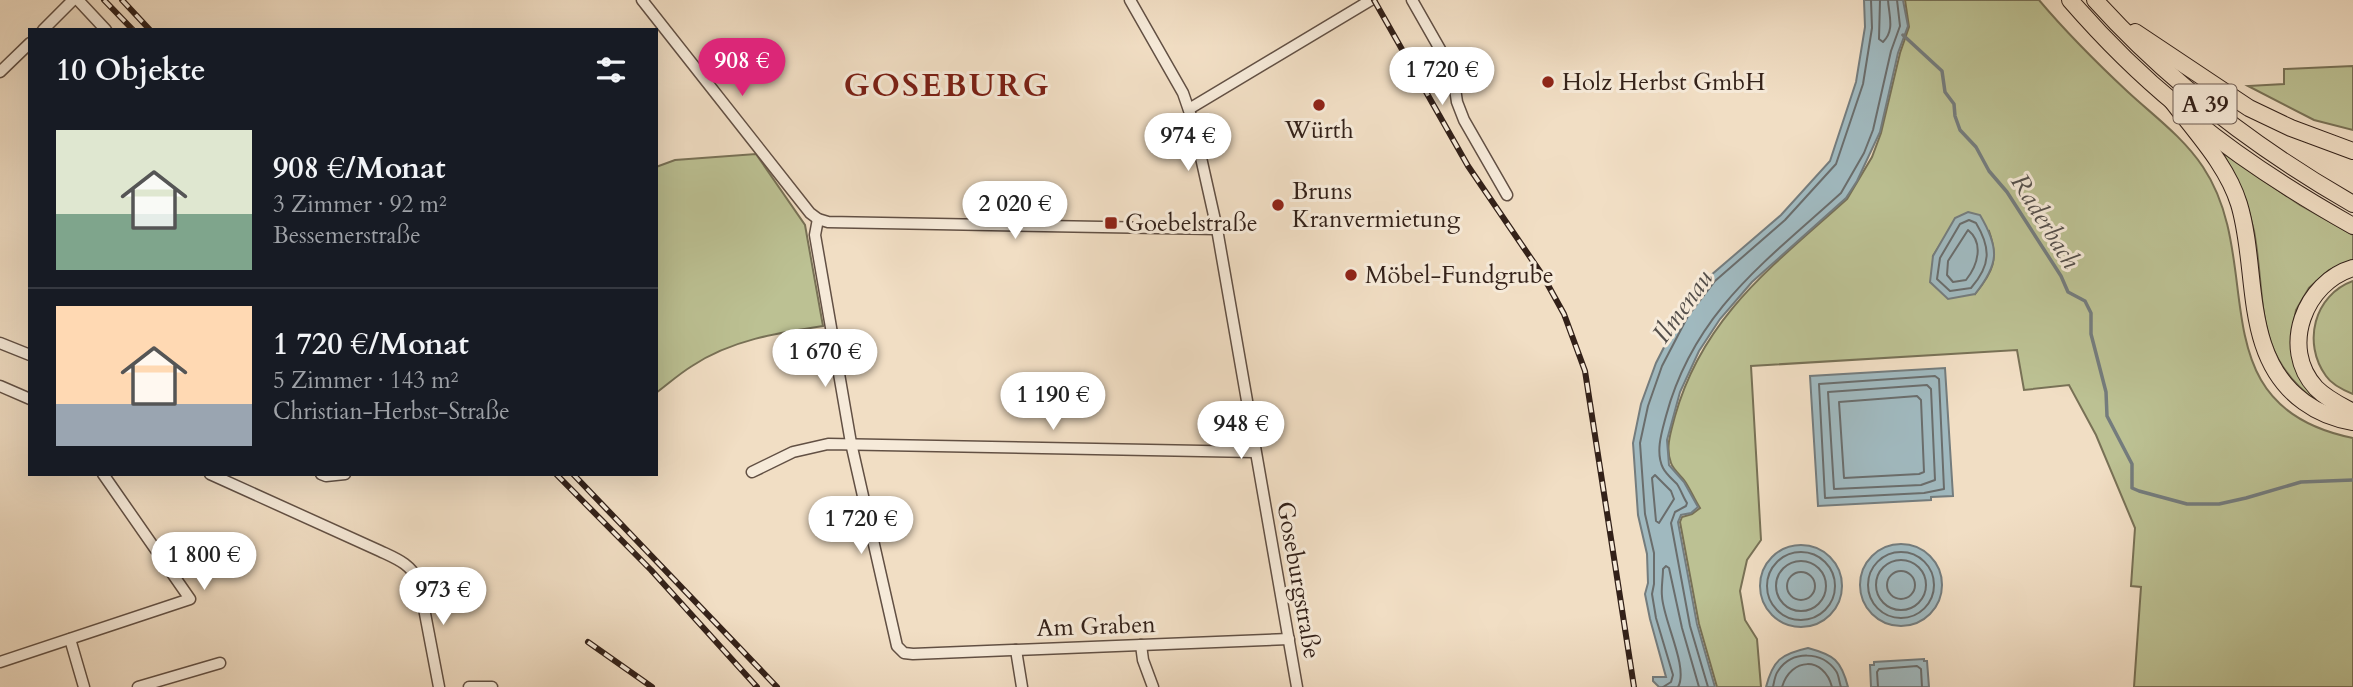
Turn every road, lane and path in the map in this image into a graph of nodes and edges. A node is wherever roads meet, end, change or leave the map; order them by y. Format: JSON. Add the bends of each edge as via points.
{"nodes":[{"id":1,"x":75,"y":0,"type":"edge"},
{"id":2,"x":642,"y":0,"type":"edge"},
{"id":3,"x":1130,"y":0,"type":"edge"},
{"id":4,"x":1371,"y":0,"type":"edge"},
{"id":5,"x":1412,"y":0,"type":"edge"},
{"id":6,"x":2070,"y":0,"type":"edge"},
{"id":7,"x":2100,"y":6,"type":"edge"},
{"id":8,"x":45,"y":28,"type":"edge"},
{"id":9,"x":104,"y":28,"type":"edge"},
{"id":10,"x":28,"y":45,"type":"edge"},
{"id":11,"x":0,"y":72,"type":"edge"},
{"id":12,"x":2172,"y":102,"type":"junction"},
{"id":13,"x":1189,"y":109,"type":"junction"},
{"id":14,"x":2353,"y":151,"type":"edge"},
{"id":15,"x":1507,"y":195,"type":"dead end"},
{"id":16,"x":2353,"y":204,"type":"edge"},
{"id":17,"x":818,"y":219,"type":"junction"},
{"id":18,"x":2353,"y":226,"type":"edge"},
{"id":19,"x":1217,"y":229,"type":"junction"},
{"id":20,"x":2353,"y":268,"type":"edge"},
{"id":21,"x":0,"y":343,"type":"edge"},
{"id":22,"x":28,"y":354,"type":"edge"},
{"id":23,"x":0,"y":386,"type":"edge"},
{"id":24,"x":28,"y":397,"type":"edge"},
{"id":25,"x":2353,"y":412,"type":"edge"},
{"id":26,"x":2353,"y":422,"type":"edge"},
{"id":27,"x":851,"y":443,"type":"junction"},
{"id":28,"x":1255,"y":452,"type":"junction"},
{"id":29,"x":752,"y":471,"type":"dead end"},
{"id":30,"x":104,"y":476,"type":"edge"},
{"id":31,"x":214,"y":476,"type":"edge"},
{"id":32,"x":70,"y":639,"type":"junction"},
{"id":33,"x":1289,"y":639,"type":"junction"},
{"id":34,"x":1140,"y":645,"type":"junction"},
{"id":35,"x":1016,"y":650,"type":"junction"},
{"id":36,"x":0,"y":662,"type":"edge"},
{"id":37,"x":220,"y":663,"type":"dead end"},
{"id":38,"x":85,"y":687,"type":"edge"},
{"id":39,"x":138,"y":687,"type":"edge"},
{"id":40,"x":439,"y":687,"type":"edge"},
{"id":41,"x":469,"y":687,"type":"edge"},
{"id":42,"x":492,"y":687,"type":"edge"},
{"id":43,"x":1022,"y":687,"type":"edge"},
{"id":44,"x":1153,"y":687,"type":"edge"},
{"id":45,"x":1297,"y":687,"type":"edge"}],
"edges":[{"from":1,"to":8,"type":"street"},
{"from":1,"to":9,"type":"street"},
{"from":2,"to":17,"type":"street"},
{"from":3,"to":13,"type":"street","name":"Goseburgstraße"},
{"from":4,"to":13,"type":"street"},
{"from":5,"to":15,"type":"street","via":[[1446,58],[1464,120]]},
{"from":6,"to":12,"type":"highway","number":"A 39"},
{"from":7,"to":14,"type":"highway","via":[[2249,108]]},
{"from":7,"to":16,"type":"highway","number":"A 39","via":[[2219,116]]},
{"from":10,"to":11,"type":"street"},
{"from":12,"to":18,"type":"highway","number":"A 39","via":[[2254,165]]},
{"from":12,"to":26,"type":"highway","via":[[2217,160],[2238,202],[2247,234],[2256,316],[2275,373],[2291,393],[2315,410]]},
{"from":13,"to":19,"type":"street","name":"Goseburgstraße"},
{"from":17,"to":19,"type":"street"},
{"from":17,"to":27,"type":"street","via":[[815,235]]},
{"from":19,"to":28,"type":"street","name":"Goseburgstraße"},
{"from":20,"to":25,"type":"highway","via":[[2332,277],[2315,293],[2299,332],[2300,356],[2315,387]]},
{"from":21,"to":22,"type":"street"},
{"from":23,"to":24,"type":"street"},
{"from":27,"to":28,"type":"street"},
{"from":27,"to":29,"type":"street","via":[[793,452]]},
{"from":27,"to":35,"type":"street","name":"Am Graben","via":[[897,646],[904,653]]},
{"from":28,"to":33,"type":"street","name":"Goseburgstraße"},
{"from":30,"to":32,"type":"street","via":[[190,599]]},
{"from":31,"to":40,"type":"street","via":[[403,562],[416,576]]},
{"from":32,"to":36,"type":"street"},
{"from":32,"to":38,"type":"street"},
{"from":33,"to":34,"type":"street","name":"Am Graben"},
{"from":33,"to":45,"type":"street","name":"Goseburgstraße"},
{"from":34,"to":35,"type":"street","name":"Am Graben"},
{"from":34,"to":44,"type":"street"},
{"from":35,"to":43,"type":"street"},
{"from":37,"to":39,"type":"street"},
{"from":41,"to":42,"type":"street"}]}
